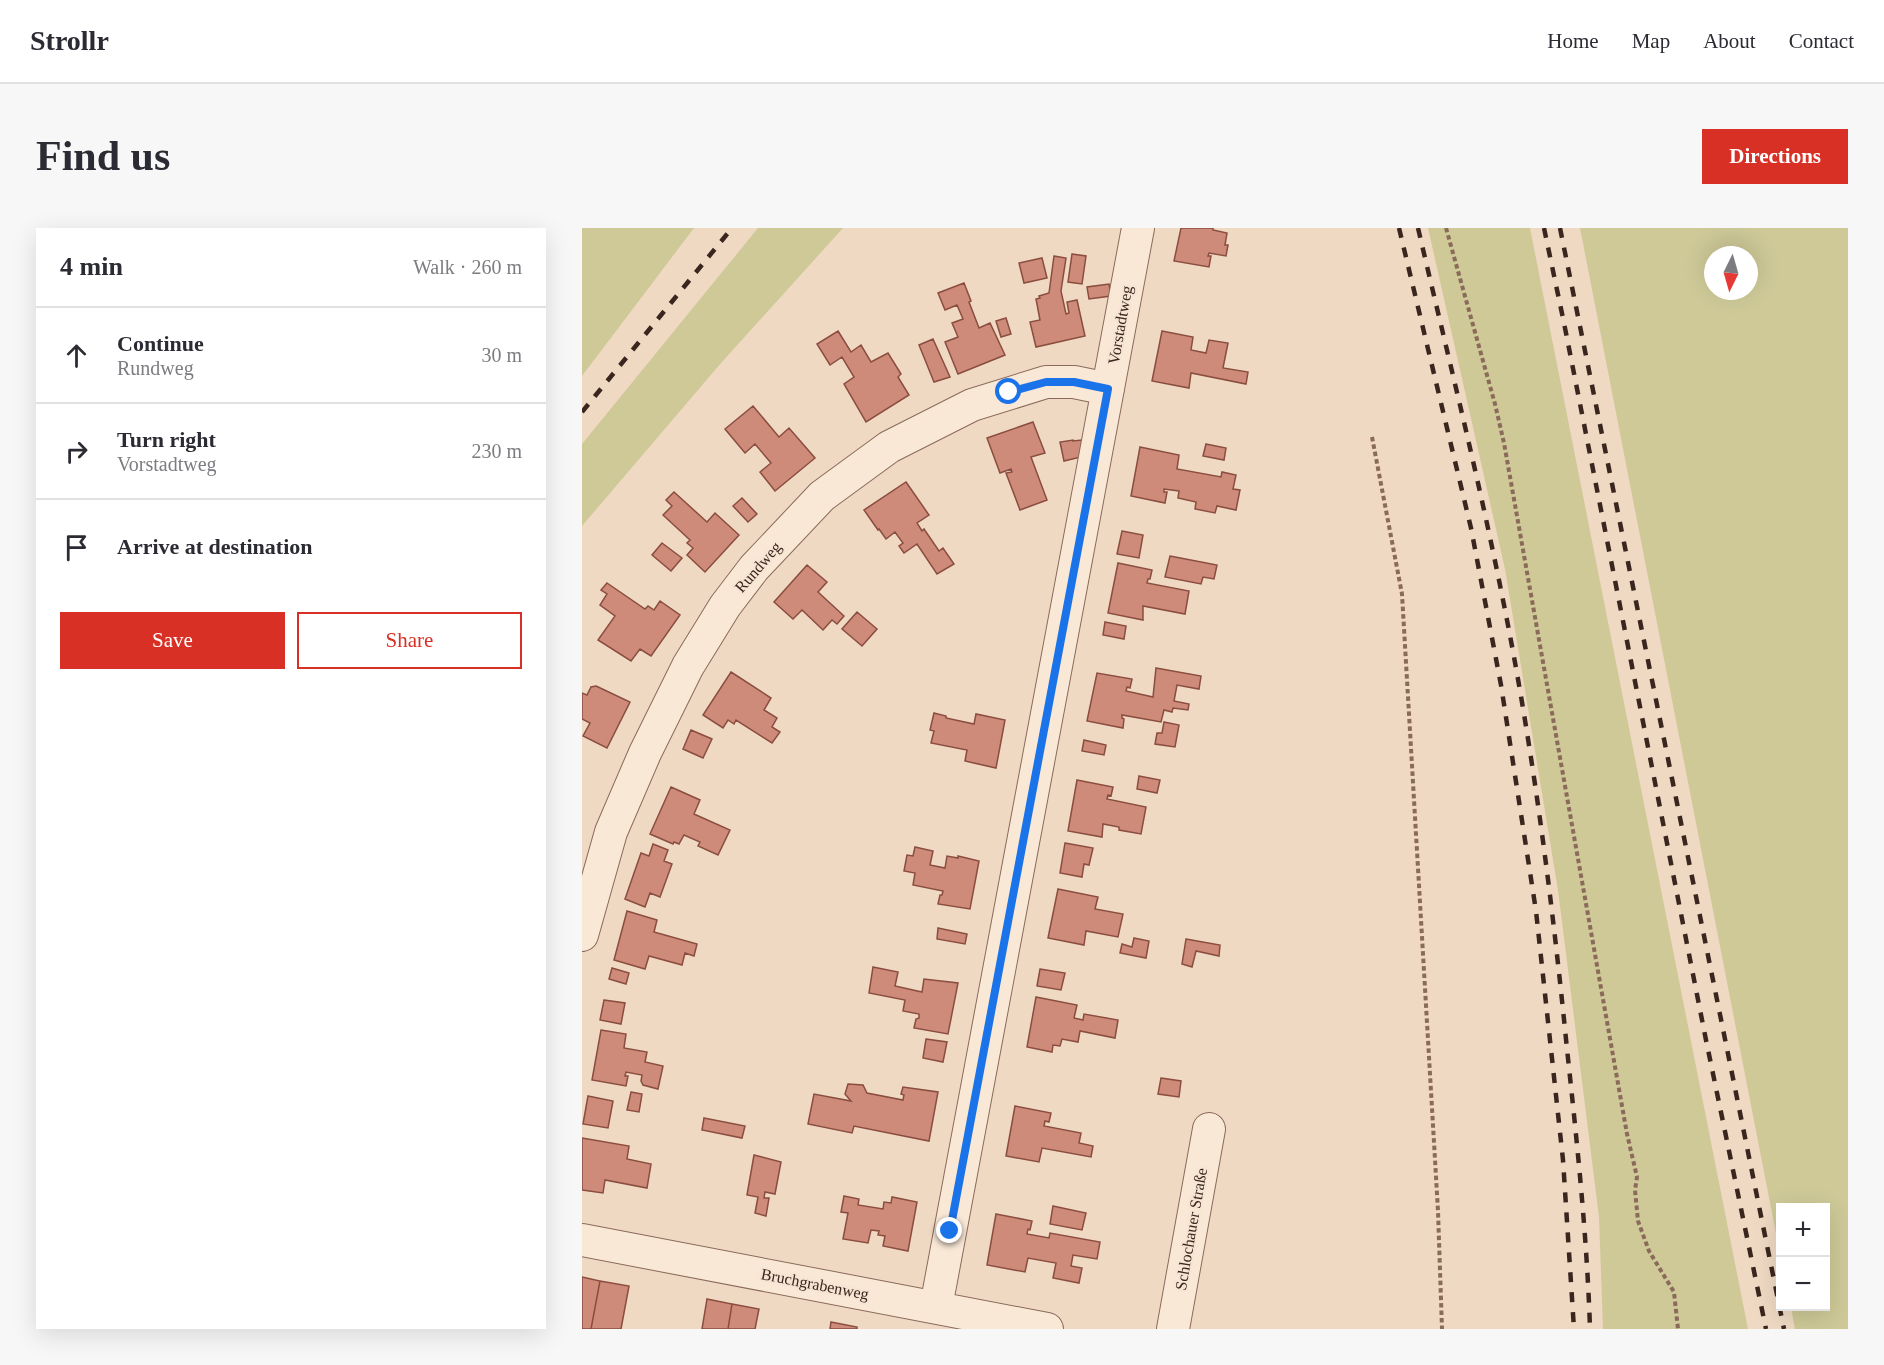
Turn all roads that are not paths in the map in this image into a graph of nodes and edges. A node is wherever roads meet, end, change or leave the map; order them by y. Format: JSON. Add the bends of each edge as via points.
{"nodes":[{"id":1,"x":1138,"y":228,"type":"edge"},
{"id":2,"x":1108,"y":389,"type":"junction"},
{"id":3,"x":582,"y":935,"type":"edge"},
{"id":4,"x":1209,"y":1129,"type":"dead end"},
{"id":5,"x":582,"y":1240,"type":"edge"},
{"id":6,"x":936,"y":1307,"type":"junction"},
{"id":7,"x":1047,"y":1329,"type":"edge"},
{"id":8,"x":1173,"y":1329,"type":"edge"}],
"edges":[{"from":1,"to":2,"type":"street","name":"Vorstadtweg"},
{"from":2,"to":3,"type":"street","name":"Rundweg","via":[[1074,382],[1046,382],[972,405],[889,447],[822,496],[754,568],[688,666],[611,832]]},
{"from":2,"to":6,"type":"street","name":"Vorstadtweg"},
{"from":4,"to":8,"type":"street","name":"Schlochauer Straße"},
{"from":5,"to":6,"type":"street","name":"Bruchgrabenweg"},
{"from":6,"to":7,"type":"street","name":"Bruchgrabenweg"}]}
